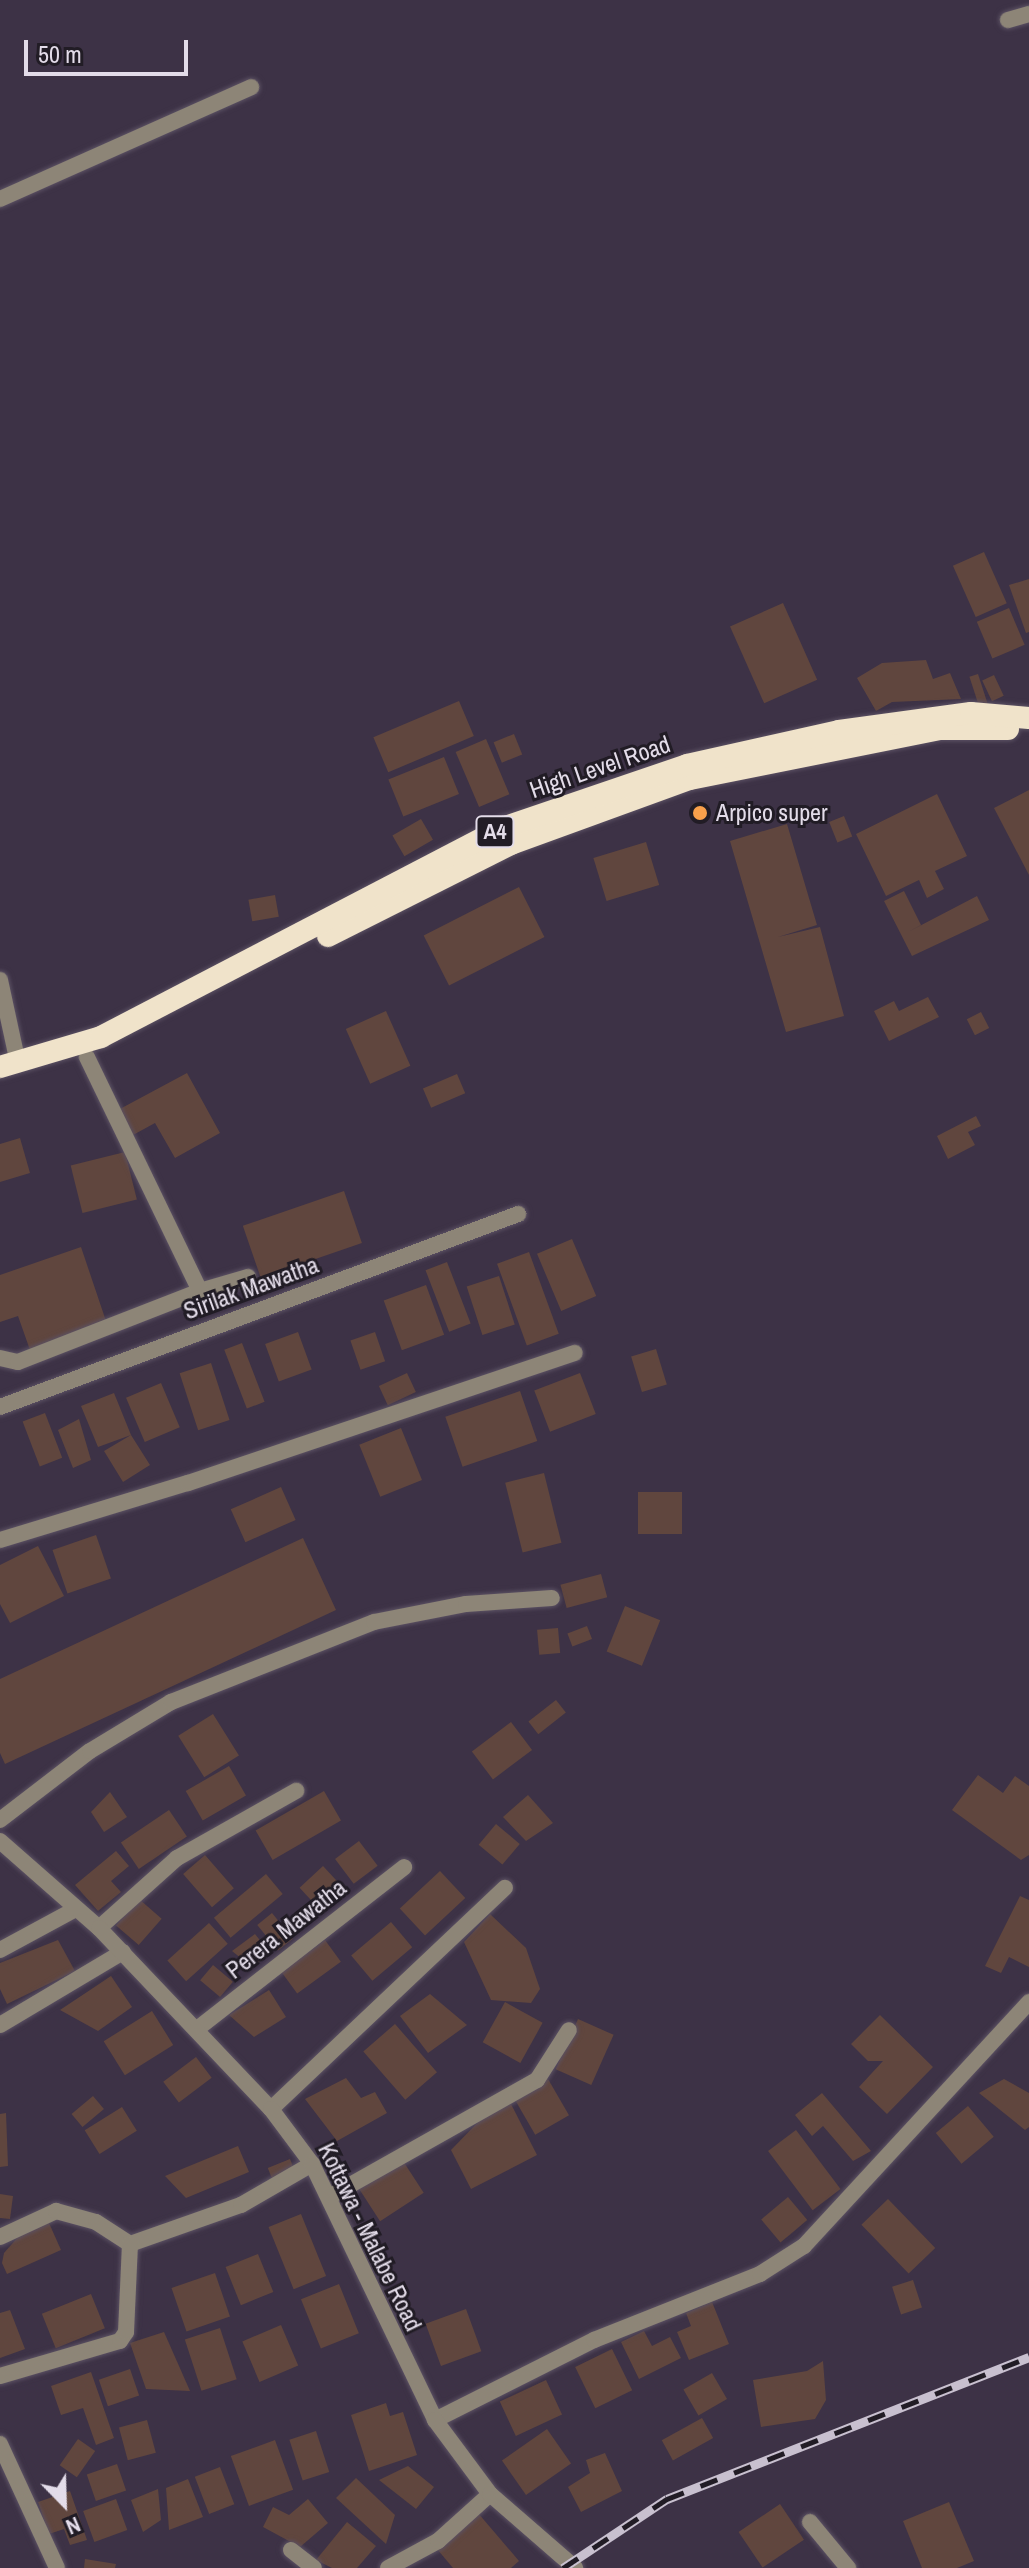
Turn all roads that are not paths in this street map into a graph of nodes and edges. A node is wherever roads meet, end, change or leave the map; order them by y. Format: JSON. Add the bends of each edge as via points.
{"nodes":[{"id":1,"x":1029,"y":14,"type":"edge"},
{"id":2,"x":1008,"y":20,"type":"dead end"},
{"id":3,"x":251,"y":87,"type":"dead end"},
{"id":4,"x":0,"y":199,"type":"edge"},
{"id":5,"x":1029,"y":718,"type":"edge"},
{"id":6,"x":1029,"y":729,"type":"edge"},
{"id":7,"x":508,"y":835,"type":"junction"},
{"id":8,"x":0,"y":980,"type":"edge"},
{"id":9,"x":87,"y":1057,"type":"junction"},
{"id":10,"x":9,"y":1065,"type":"edge"},
{"id":11,"x":0,"y":1079,"type":"edge"},
{"id":12,"x":518,"y":1214,"type":"dead end"},
{"id":13,"x":248,"y":1277,"type":"dead end"},
{"id":14,"x":200,"y":1291,"type":"junction"},
{"id":15,"x":575,"y":1353,"type":"dead end"},
{"id":16,"x":0,"y":1358,"type":"edge"},
{"id":17,"x":0,"y":1407,"type":"edge"},
{"id":18,"x":0,"y":1540,"type":"edge"},
{"id":19,"x":552,"y":1598,"type":"dead end"},
{"id":20,"x":296,"y":1791,"type":"dead end"},
{"id":21,"x":0,"y":1820,"type":"edge"},
{"id":22,"x":0,"y":1841,"type":"edge"},
{"id":23,"x":404,"y":1867,"type":"dead end"},
{"id":24,"x":505,"y":1888,"type":"dead end"},
{"id":25,"x":74,"y":1910,"type":"junction"},
{"id":26,"x":99,"y":1928,"type":"junction"},
{"id":27,"x":0,"y":1950,"type":"edge"},
{"id":28,"x":123,"y":1952,"type":"junction"},
{"id":29,"x":1029,"y":2002,"type":"edge"},
{"id":30,"x":0,"y":2025,"type":"edge"},
{"id":31,"x":197,"y":2029,"type":"junction"},
{"id":32,"x":569,"y":2030,"type":"dead end"},
{"id":33,"x":271,"y":2109,"type":"junction"},
{"id":34,"x":312,"y":2164,"type":"junction"},
{"id":35,"x":329,"y":2197,"type":"junction"},
{"id":36,"x":0,"y":2237,"type":"edge"},
{"id":37,"x":130,"y":2244,"type":"junction"},
{"id":38,"x":0,"y":2376,"type":"edge"},
{"id":39,"x":435,"y":2420,"type":"junction"},
{"id":40,"x":0,"y":2444,"type":"edge"},
{"id":41,"x":490,"y":2494,"type":"junction"},
{"id":42,"x":810,"y":2522,"type":"dead end"},
{"id":43,"x":291,"y":2550,"type":"dead end"},
{"id":44,"x":57,"y":2568,"type":"edge"},
{"id":45,"x":314,"y":2568,"type":"edge"},
{"id":46,"x":388,"y":2568,"type":"edge"},
{"id":47,"x":575,"y":2568,"type":"edge"},
{"id":48,"x":848,"y":2568,"type":"edge"}],
"edges":[{"from":1,"to":2,"type":"street"},
{"from":3,"to":4,"type":"street"},
{"from":5,"to":7,"type":"highway","name":"High Level Road","number":"A4","via":[[971,713],[839,731],[687,765]]},
{"from":6,"to":7,"type":"highway","name":"High Level Road","number":"A4","via":[[940,729],[690,779]]},
{"from":7,"to":9,"type":"highway","name":"High Level Road","number":"A4"},
{"from":7,"to":10,"type":"highway","name":"High Level Road","number":"A4","via":[[101,1037]]},
{"from":8,"to":10,"type":"street"},
{"from":9,"to":11,"type":"highway","name":"High Level Road","number":"A4"},
{"from":9,"to":14,"type":"street"},
{"from":12,"to":17,"type":"street","name":"Sirilak Mawatha"},
{"from":13,"to":14,"type":"street"},
{"from":14,"to":16,"type":"street","via":[[18,1362]]},
{"from":15,"to":18,"type":"street"},
{"from":19,"to":21,"type":"street","via":[[466,1604],[374,1622],[186,1696],[90,1751]]},
{"from":20,"to":26,"type":"street","via":[[177,1858]]},
{"from":22,"to":25,"type":"street","name":"Kottawa - Malabe Road"},
{"from":23,"to":31,"type":"street","name":"Perera Mawatha"},
{"from":24,"to":33,"type":"street"},
{"from":25,"to":26,"type":"street","name":"Kottawa - Malabe Road"},
{"from":25,"to":27,"type":"street"},
{"from":26,"to":28,"type":"street","name":"Kottawa - Malabe Road"},
{"from":28,"to":30,"type":"street"},
{"from":28,"to":31,"type":"street","name":"Kottawa - Malabe Road"},
{"from":29,"to":39,"type":"street","via":[[804,2246],[760,2274],[594,2340]]},
{"from":31,"to":33,"type":"street","name":"Kottawa - Malabe Road"},
{"from":32,"to":35,"type":"street","via":[[537,2080]]},
{"from":33,"to":34,"type":"street","name":"Kottawa - Malabe Road"},
{"from":34,"to":35,"type":"street","name":"Kottawa - Malabe Road"},
{"from":34,"to":37,"type":"street","via":[[241,2205]]},
{"from":35,"to":39,"type":"street","name":"Kottawa - Malabe Road"},
{"from":36,"to":37,"type":"street","via":[[56,2211],[96,2222]]},
{"from":37,"to":38,"type":"street","via":[[126,2332],[120,2341]]},
{"from":39,"to":41,"type":"street","name":"Kottawa - Malabe Road"},
{"from":40,"to":44,"type":"street"},
{"from":41,"to":46,"type":"street","via":[[438,2541]]},
{"from":41,"to":47,"type":"street","name":"Kottawa - Malabe Road"},
{"from":42,"to":48,"type":"street"},
{"from":43,"to":45,"type":"street"}]}
